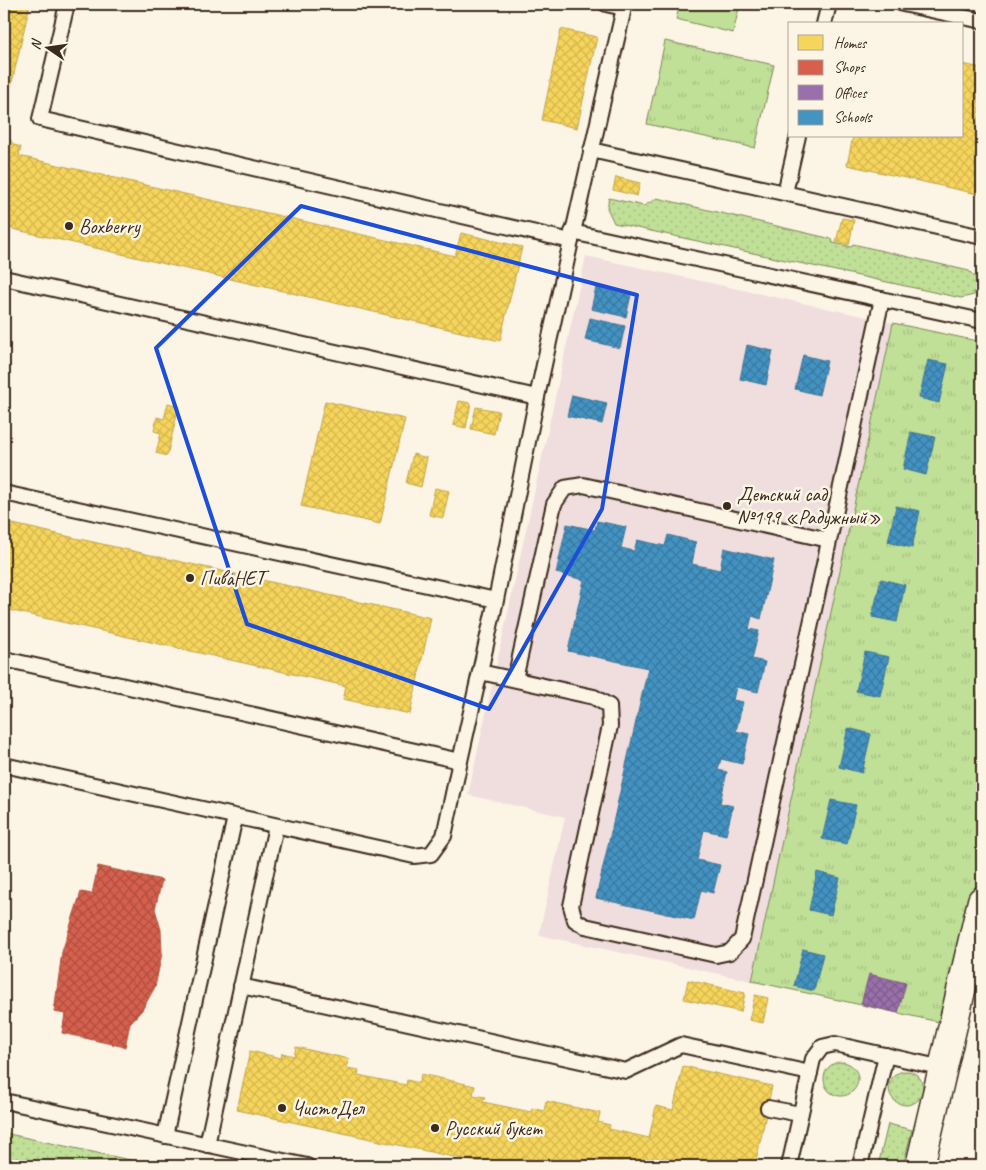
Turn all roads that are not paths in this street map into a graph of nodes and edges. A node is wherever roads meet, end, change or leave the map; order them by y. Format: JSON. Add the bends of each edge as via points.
{"nodes":[{"id":1,"x":66,"y":4,"type":"edge"},
{"id":2,"x":606,"y":4,"type":"edge"},
{"id":3,"x":829,"y":4,"type":"edge"},
{"id":4,"x":903,"y":4,"type":"edge"},
{"id":5,"x":625,"y":6,"type":"edge"},
{"id":6,"x":982,"y":21,"type":"edge"},
{"id":7,"x":824,"y":22,"type":"edge"},
{"id":8,"x":798,"y":138,"type":"edge"},
{"id":9,"x":591,"y":150,"type":"junction"},
{"id":10,"x":785,"y":193,"type":"junction"},
{"id":11,"x":571,"y":236,"type":"junction"},
{"id":12,"x":982,"y":237,"type":"edge"},
{"id":13,"x":4,"y":278,"type":"edge"},
{"id":14,"x":882,"y":299,"type":"junction"},
{"id":15,"x":982,"y":322,"type":"edge"},
{"id":16,"x":537,"y":396,"type":"junction"},
{"id":17,"x":4,"y":493,"type":"edge"},
{"id":18,"x":829,"y":540,"type":"junction"},
{"id":19,"x":496,"y":600,"type":"junction"},
{"id":20,"x":4,"y":659,"type":"edge"},
{"id":21,"x":480,"y":672,"type":"junction"},
{"id":22,"x":515,"y":679,"type":"junction"},
{"id":23,"x":460,"y":762,"type":"junction"},
{"id":24,"x":4,"y":765,"type":"edge"},
{"id":25,"x":235,"y":817,"type":"junction"},
{"id":26,"x":276,"y":826,"type":"junction"},
{"id":27,"x":982,"y":901,"type":"edge"},
{"id":28,"x":241,"y":986,"type":"junction"},
{"id":29,"x":886,"y":1055,"type":"junction"},
{"id":30,"x":943,"y":1068,"type":"junction"},
{"id":31,"x":810,"y":1073,"type":"junction"},
{"id":32,"x":4,"y":1101,"type":"edge"},
{"id":33,"x":768,"y":1108,"type":"dead end"},
{"id":34,"x":800,"y":1114,"type":"junction"},
{"id":35,"x":165,"y":1136,"type":"junction"},
{"id":36,"x":207,"y":1145,"type":"junction"},
{"id":37,"x":307,"y":1166,"type":"edge"},
{"id":38,"x":789,"y":1166,"type":"edge"},
{"id":39,"x":860,"y":1166,"type":"edge"},
{"id":40,"x":920,"y":1166,"type":"edge"}],
"edges":[{"from":1,"to":11,"type":"lane","via":[[40,119]]},
{"from":2,"to":5,"type":"lane"},
{"from":3,"to":7,"type":"lane"},
{"from":4,"to":6,"type":"lane"},
{"from":5,"to":9,"type":"lane"},
{"from":8,"to":10,"type":"lane"},
{"from":9,"to":10,"type":"lane"},
{"from":9,"to":11,"type":"lane"},
{"from":10,"to":12,"type":"lane"},
{"from":11,"to":14,"type":"lane"},
{"from":11,"to":16,"type":"lane"},
{"from":13,"to":16,"type":"lane"},
{"from":14,"to":15,"type":"lane"},
{"from":14,"to":18,"type":"lane"},
{"from":16,"to":19,"type":"lane"},
{"from":17,"to":19,"type":"lane"},
{"from":18,"to":22,"type":"lane","via":[[583,485],[565,488],[554,504]]},
{"from":18,"to":22,"type":"lane","via":[[742,939],[730,952],[716,955],[585,926],[575,920],[571,906],[610,726],[609,706],[594,697]]},
{"from":19,"to":21,"type":"lane"},
{"from":20,"to":23,"type":"lane"},
{"from":21,"to":22,"type":"lane"},
{"from":21,"to":23,"type":"lane"},
{"from":23,"to":26,"type":"lane","via":[[444,836],[431,854],[414,856]]},
{"from":24,"to":25,"type":"lane"},
{"from":25,"to":26,"type":"lane"},
{"from":25,"to":35,"type":"lane"},
{"from":26,"to":28,"type":"lane"},
{"from":27,"to":30,"type":"street"},
{"from":28,"to":31,"type":"lane","via":[[626,1071],[682,1045]]},
{"from":28,"to":36,"type":"lane"},
{"from":29,"to":30,"type":"lane"},
{"from":29,"to":31,"type":"lane","via":[[835,1044],[822,1047],[813,1059]]},
{"from":29,"to":39,"type":"lane"},
{"from":30,"to":40,"type":"street"},
{"from":31,"to":34,"type":"lane"},
{"from":32,"to":35,"type":"lane"},
{"from":33,"to":34,"type":"lane"},
{"from":34,"to":38,"type":"lane"},
{"from":35,"to":36,"type":"lane"},
{"from":36,"to":37,"type":"lane"}]}
